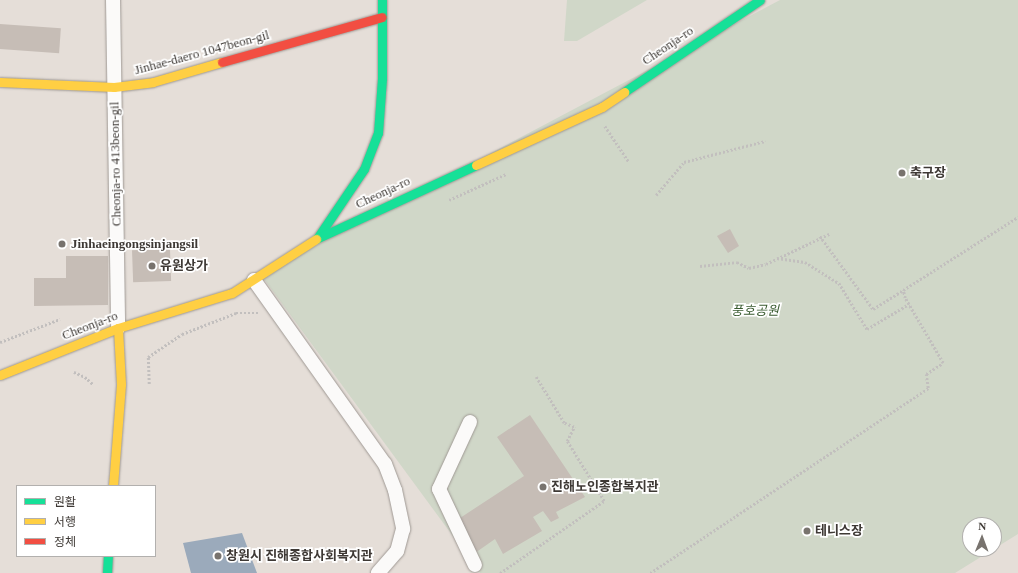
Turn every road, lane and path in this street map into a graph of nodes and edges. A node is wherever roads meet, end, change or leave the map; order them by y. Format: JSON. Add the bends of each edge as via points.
{"nodes":[{"id":1,"x":113,"y":0,"type":"edge"},
{"id":2,"x":382,"y":0,"type":"edge"},
{"id":3,"x":760,"y":0,"type":"edge"},
{"id":4,"x":382,"y":17,"type":"junction"},
{"id":5,"x":0,"y":82,"type":"edge"},
{"id":6,"x":114,"y":88,"type":"junction"},
{"id":7,"x":765,"y":141,"type":"dead end"},
{"id":8,"x":656,"y":195,"type":"dead end"},
{"id":9,"x":1018,"y":217,"type":"edge"},
{"id":10,"x":829,"y":234,"type":"dead end"},
{"id":11,"x":820,"y":236,"type":"junction"},
{"id":12,"x":317,"y":238,"type":"junction"},
{"id":13,"x":777,"y":258,"type":"junction"},
{"id":14,"x":700,"y":266,"type":"dead end"},
{"id":15,"x":254,"y":280,"type":"junction"},
{"id":16,"x":903,"y":290,"type":"junction"},
{"id":17,"x":909,"y":304,"type":"junction"},
{"id":18,"x":278,"y":312,"type":"junction"},
{"id":19,"x":60,"y":319,"type":"dead end"},
{"id":20,"x":118,"y":328,"type":"junction"},
{"id":21,"x":0,"y":342,"type":"edge"},
{"id":22,"x":74,"y":372,"type":"dead end"},
{"id":23,"x":0,"y":375,"type":"edge"},
{"id":24,"x":536,"y":377,"type":"dead end"},
{"id":25,"x":149,"y":384,"type":"dead end"},
{"id":26,"x":94,"y":385,"type":"dead end"},
{"id":27,"x":470,"y":422,"type":"dead end"},
{"id":28,"x":113,"y":485,"type":"edge"},
{"id":29,"x":108,"y":557,"type":"edge"},
{"id":30,"x":474,"y":565,"type":"dead end"},
{"id":31,"x":107,"y":573,"type":"edge"},
{"id":32,"x":378,"y":573,"type":"edge"},
{"id":33,"x":500,"y":573,"type":"edge"},
{"id":34,"x":650,"y":573,"type":"edge"}],
"edges":[{"from":1,"to":6,"type":"street","name":"Cheonja-ro 413beon-gil"},
{"from":2,"to":4,"type":"street"},
{"from":3,"to":12,"type":"street","name":"Cheonja-ro","via":[[602,106]]},
{"from":4,"to":6,"type":"street","name":"Jinhae-daero 1047beon-gil","via":[[153,82]]},
{"from":4,"to":12,"type":"street","via":[[382,78],[378,133],[364,170]]},
{"from":5,"to":6,"type":"street","name":"Jinhae-daero 1047beon-gil"},
{"from":6,"to":20,"type":"street","name":"Cheonja-ro 413beon-gil"},
{"from":7,"to":8,"type":"path","via":[[684,162]]},
{"from":9,"to":16,"type":"path"},
{"from":10,"to":11,"type":"path"},
{"from":11,"to":13,"type":"path"},
{"from":11,"to":16,"type":"path","via":[[873,308]]},
{"from":12,"to":15,"type":"street","name":"Cheonja-ro"},
{"from":13,"to":14,"type":"path","via":[[749,268],[737,262]]},
{"from":13,"to":17,"type":"path","via":[[805,262],[839,283],[867,329]]},
{"from":15,"to":18,"type":"street"},
{"from":15,"to":20,"type":"street","name":"Cheonja-ro","via":[[232,293]]},
{"from":16,"to":17,"type":"path"},
{"from":17,"to":34,"type":"path","via":[[943,362],[926,374],[928,388]]},
{"from":18,"to":25,"type":"path","via":[[236,313],[182,334],[148,357]]},
{"from":18,"to":32,"type":"street","via":[[385,464],[395,490],[403,529],[396,551]]},
{"from":19,"to":21,"type":"path"},
{"from":20,"to":23,"type":"street","name":"Cheonja-ro"},
{"from":20,"to":28,"type":"street","via":[[121,384]]},
{"from":22,"to":26,"type":"path"},
{"from":24,"to":33,"type":"path","via":[[564,423],[574,427],[568,441],[604,501]]},
{"from":27,"to":30,"type":"street","via":[[440,490]]},
{"from":29,"to":31,"type":"street"}]}
